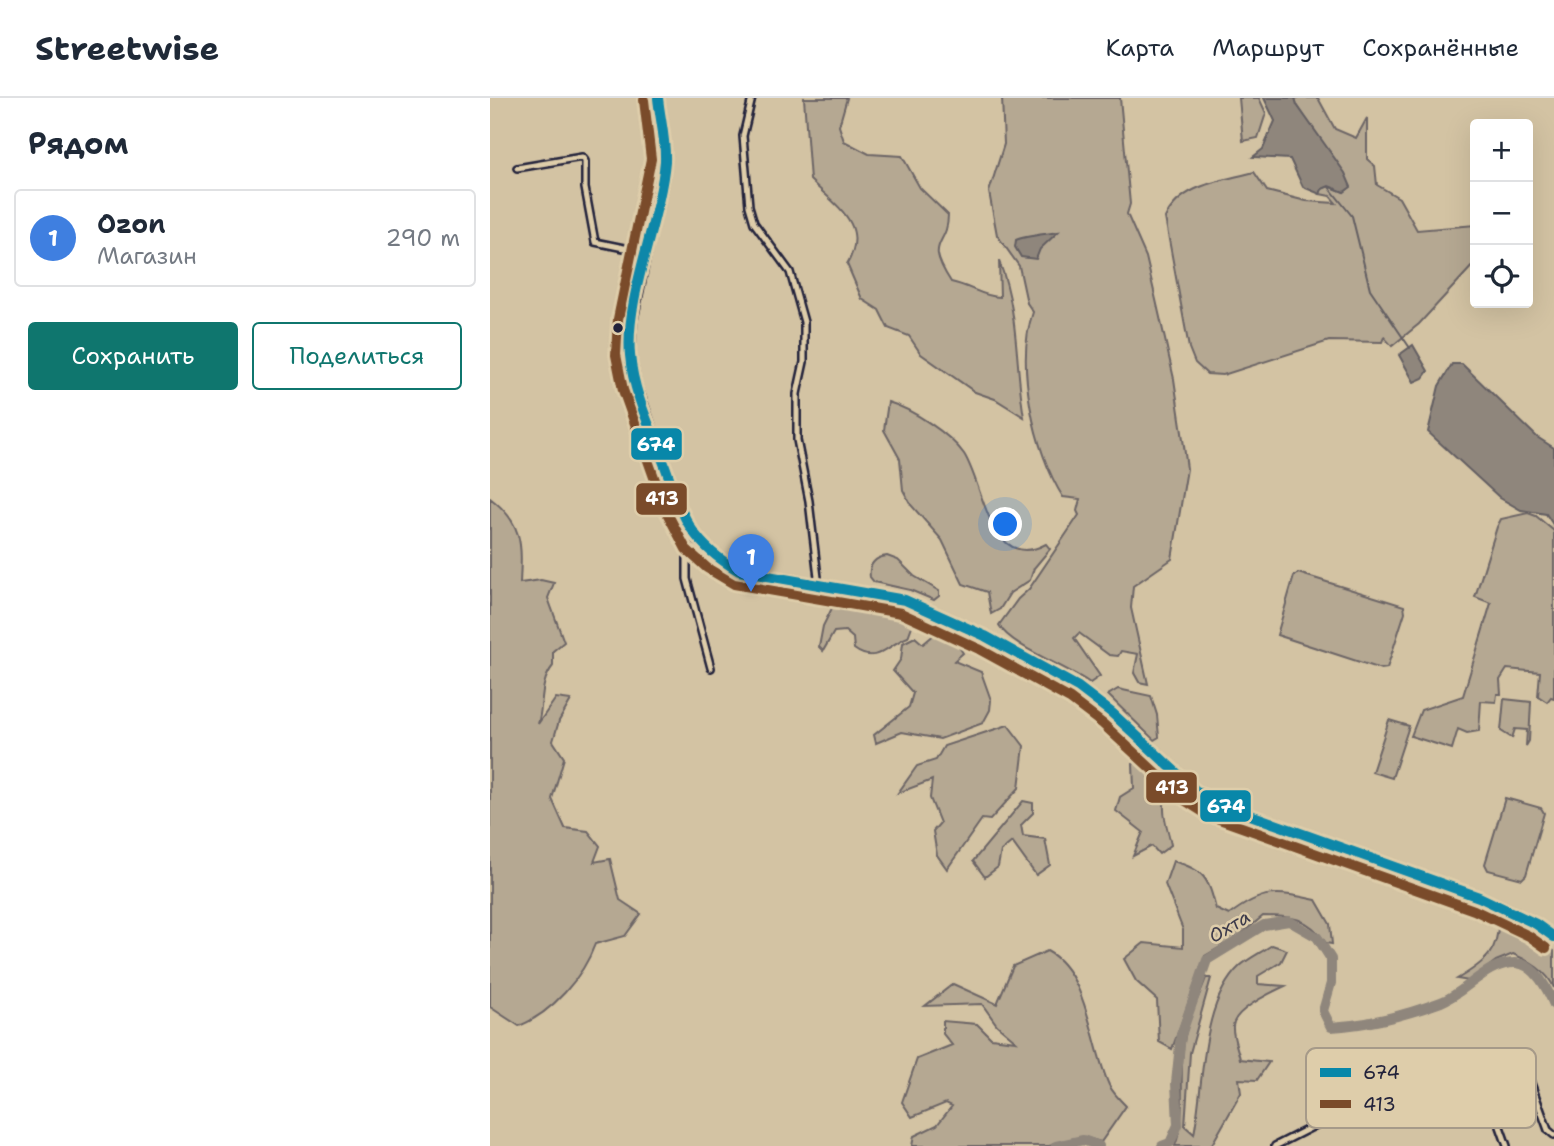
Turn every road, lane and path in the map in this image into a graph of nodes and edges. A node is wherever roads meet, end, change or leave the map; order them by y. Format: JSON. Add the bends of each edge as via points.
{"nodes":[{"id":1,"x":658,"y":98,"type":"edge"},
{"id":2,"x":752,"y":98,"type":"edge"},
{"id":3,"x":517,"y":168,"type":"dead end"},
{"id":4,"x":648,"y":253,"type":"junction"},
{"id":5,"x":687,"y":524,"type":"junction"},
{"id":6,"x":819,"y":586,"type":"junction"},
{"id":7,"x":711,"y":668,"type":"dead end"},
{"id":8,"x":1554,"y":937,"type":"edge"},
{"id":9,"x":1536,"y":1097,"type":"edge"},
{"id":10,"x":1310,"y":1128,"type":"edge"},
{"id":11,"x":1501,"y":1128,"type":"edge"},
{"id":12,"x":1554,"y":1135,"type":"edge"},
{"id":13,"x":1275,"y":1146,"type":"edge"},
{"id":14,"x":1507,"y":1146,"type":"edge"}],
"edges":[{"from":1,"to":4,"type":"main road","via":[[665,160]]},
{"from":2,"to":6,"type":"street","via":[[743,136],[749,206],[754,223],[790,272],[804,322],[797,440]]},
{"from":3,"to":4,"type":"street","via":[[582,157],[595,242]]},
{"from":4,"to":5,"type":"main road","via":[[632,323],[632,370]]},
{"from":5,"to":6,"type":"main road","via":[[707,551],[739,571]]},
{"from":5,"to":7,"type":"street","via":[[687,579]]},
{"from":6,"to":8,"type":"main road","via":[[905,600],[941,614],[1078,687],[1214,802],[1479,897]]},
{"from":9,"to":12,"type":"street"},
{"from":10,"to":13,"type":"street"},
{"from":11,"to":14,"type":"street"}]}
